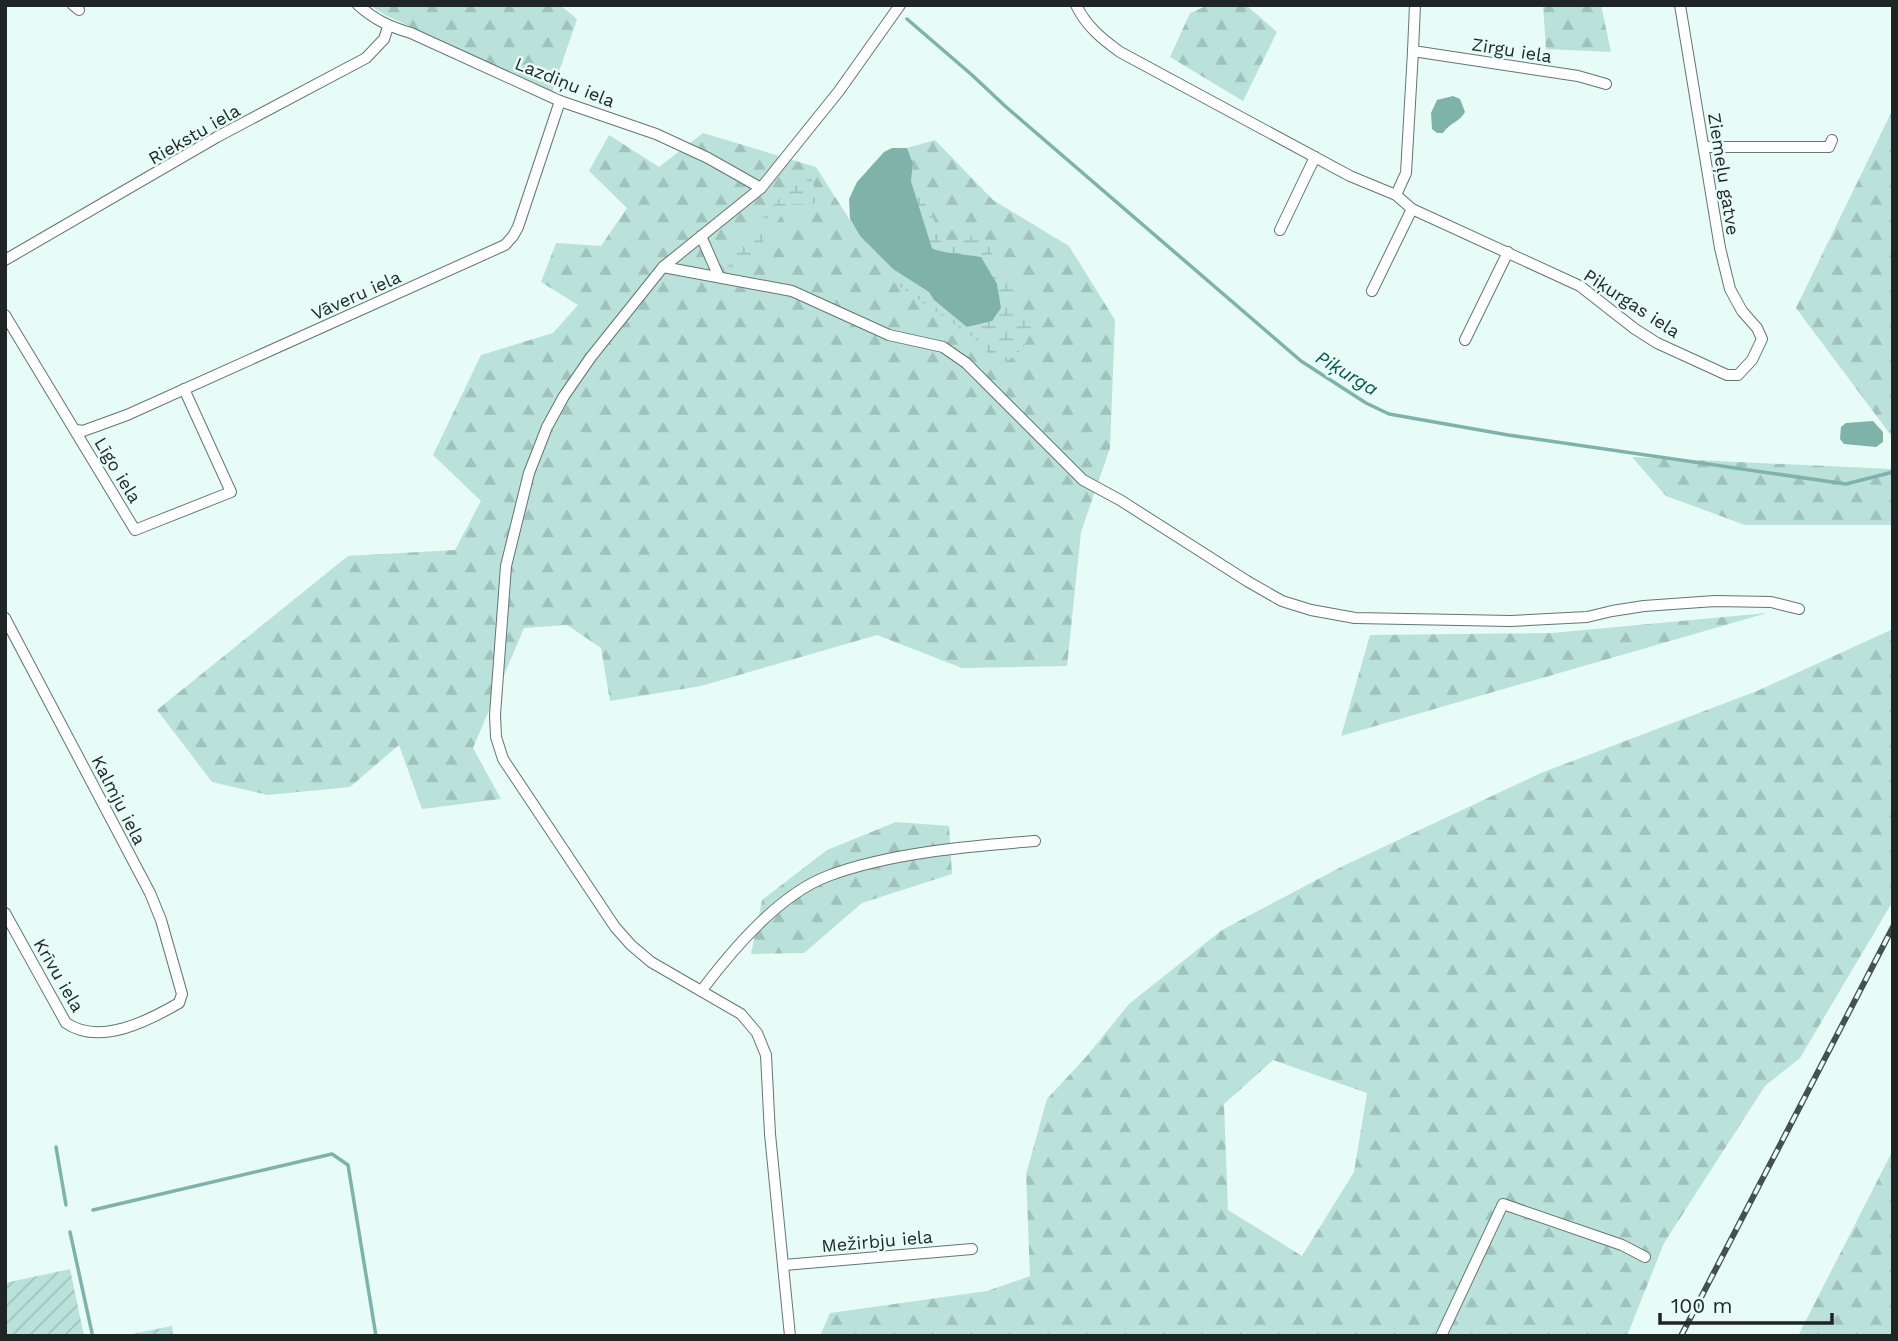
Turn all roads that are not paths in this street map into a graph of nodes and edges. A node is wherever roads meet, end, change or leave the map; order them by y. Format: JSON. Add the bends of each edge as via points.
{"nodes":[{"id":1,"x":358,"y":5,"type":"edge"},
{"id":2,"x":900,"y":5,"type":"edge"},
{"id":3,"x":1076,"y":5,"type":"edge"},
{"id":4,"x":1415,"y":5,"type":"edge"},
{"id":5,"x":1680,"y":5,"type":"edge"},
{"id":6,"x":388,"y":27,"type":"junction"},
{"id":7,"x":1413,"y":51,"type":"junction"},
{"id":8,"x":1606,"y":84,"type":"dead end"},
{"id":9,"x":560,"y":101,"type":"junction"},
{"id":10,"x":1832,"y":140,"type":"dead end"},
{"id":11,"x":1704,"y":147,"type":"junction"},
{"id":12,"x":1315,"y":157,"type":"junction"},
{"id":13,"x":761,"y":188,"type":"junction"},
{"id":14,"x":1396,"y":195,"type":"junction"},
{"id":15,"x":1412,"y":209,"type":"junction"},
{"id":16,"x":1280,"y":230,"type":"dead end"},
{"id":17,"x":701,"y":236,"type":"junction"},
{"id":18,"x":1508,"y":252,"type":"junction"},
{"id":19,"x":5,"y":260,"type":"edge"},
{"id":20,"x":663,"y":267,"type":"junction"},
{"id":21,"x":719,"y":277,"type":"junction"},
{"id":22,"x":1373,"y":291,"type":"dead end"},
{"id":23,"x":5,"y":315,"type":"edge"},
{"id":24,"x":1762,"y":339,"type":"joint"},
{"id":25,"x":1465,"y":340,"type":"dead end"},
{"id":26,"x":184,"y":389,"type":"junction"},
{"id":27,"x":76,"y":430,"type":"junction"},
{"id":28,"x":1799,"y":609,"type":"dead end"},
{"id":29,"x":5,"y":618,"type":"edge"},
{"id":30,"x":1035,"y":841,"type":"dead end"},
{"id":31,"x":5,"y":913,"type":"edge"},
{"id":32,"x":702,"y":990,"type":"junction"},
{"id":33,"x":179,"y":1003,"type":"joint"},
{"id":34,"x":972,"y":1249,"type":"dead end"},
{"id":35,"x":1645,"y":1257,"type":"dead end"},
{"id":36,"x":784,"y":1265,"type":"junction"},
{"id":37,"x":790,"y":1336,"type":"edge"},
{"id":38,"x":1441,"y":1336,"type":"edge"}],
"edges":[{"from":1,"to":6,"type":"street","name":"Lazdiņu iela"},
{"from":2,"to":13,"type":"street"},
{"from":3,"to":12,"type":"street","name":"Piķurgas iela","via":[[1097,36],[1120,52]]},
{"from":4,"to":7,"type":"street"},
{"from":5,"to":11,"type":"street","name":"Ziemeļu gatve"},
{"from":6,"to":9,"type":"street","name":"Lazdiņu iela","via":[[411,33]]},
{"from":6,"to":19,"type":"street","name":"Riekstu iela","via":[[366,58],[216,137]]},
{"from":7,"to":8,"type":"street","name":"Zirgu iela"},
{"from":7,"to":14,"type":"street","via":[[1406,173]]},
{"from":9,"to":13,"type":"street","name":"Lazdiņu iela","via":[[656,134]]},
{"from":9,"to":26,"type":"street","name":"Vāveru iela","via":[[518,227],[505,245]]},
{"from":10,"to":11,"type":"street","via":[[1829,147]]},
{"from":11,"to":24,"type":"street","name":"Ziemeļu gatve","via":[[1730,289]]},
{"from":12,"to":14,"type":"street","name":"Piķurgas iela"},
{"from":12,"to":16,"type":"street"},
{"from":13,"to":17,"type":"street"},
{"from":14,"to":15,"type":"street","name":"Piķurgas iela"},
{"from":15,"to":18,"type":"street","name":"Piķurgas iela"},
{"from":15,"to":22,"type":"street"},
{"from":17,"to":20,"type":"street"},
{"from":17,"to":21,"type":"street"},
{"from":18,"to":24,"type":"street","name":"Piķurgas iela","via":[[1580,286],[1657,343],[1727,374],[1738,375],[1746,369]]},
{"from":18,"to":25,"type":"street"},
{"from":20,"to":21,"type":"street"},
{"from":20,"to":32,"type":"street","via":[[564,396],[529,472],[506,566],[496,737],[503,759],[615,927],[652,962]]},
{"from":21,"to":28,"type":"street","via":[[792,291],[889,335],[943,347],[966,363],[1083,480],[1247,582],[1311,610],[1356,618],[1511,621],[1715,601],[1771,602]]},
{"from":23,"to":27,"type":"street","name":"Līgo iela"},
{"from":26,"to":27,"type":"street","name":"Vāveru iela","via":[[106,424]]},
{"from":26,"to":27,"type":"street","name":"Līgo iela","via":[[231,492],[135,530]]},
{"from":29,"to":33,"type":"street","name":"Kalmju iela","via":[[150,892],[182,994]]},
{"from":30,"to":32,"type":"street","via":[[880,861],[826,876],[760,922]]},
{"from":31,"to":33,"type":"street","name":"Krīvu iela","via":[[66,1023],[77,1030],[131,1026]]},
{"from":32,"to":36,"type":"street","via":[[741,1014],[757,1033],[766,1055]]},
{"from":34,"to":36,"type":"street","name":"Mežirbju iela"},
{"from":35,"to":38,"type":"street","via":[[1503,1204]]},
{"from":36,"to":37,"type":"street"}]}
